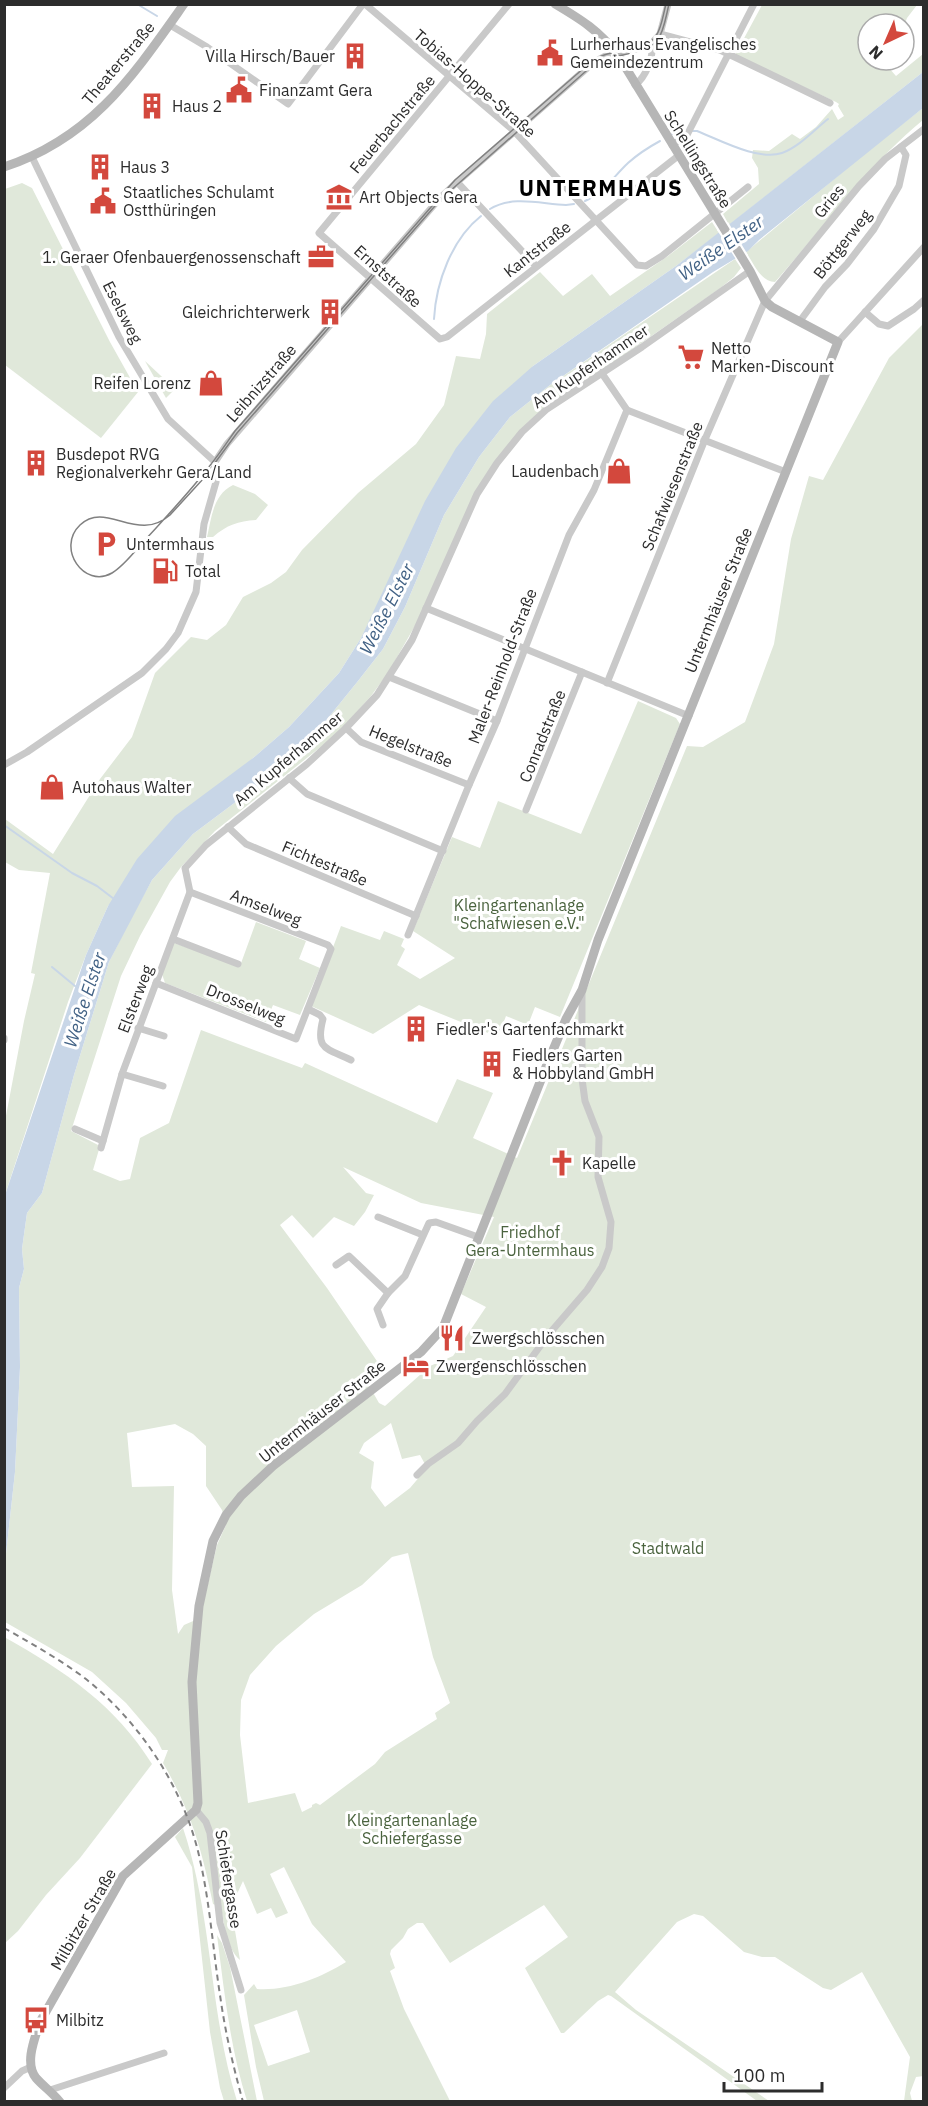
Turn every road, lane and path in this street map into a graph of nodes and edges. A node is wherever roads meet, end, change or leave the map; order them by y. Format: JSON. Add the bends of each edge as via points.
{"nodes":[{"id":1,"x":184,"y":4,"type":"edge"},
{"id":2,"x":364,"y":4,"type":"edge"},
{"id":3,"x":509,"y":4,"type":"edge"},
{"id":4,"x":555,"y":4,"type":"edge"},
{"id":5,"x":668,"y":4,"type":"edge"},
{"id":6,"x":754,"y":4,"type":"edge"},
{"id":7,"x":170,"y":25,"type":"junction"},
{"id":8,"x":660,"y":34,"type":"junction"},
{"id":9,"x":651,"y":44,"type":"junction"},
{"id":10,"x":616,"y":53,"type":"junction"},
{"id":11,"x":729,"y":54,"type":"junction"},
{"id":12,"x":449,"y":77,"type":"junction"},
{"id":13,"x":635,"y":86,"type":"junction"},
{"id":14,"x":830,"y":103,"type":"dead end"},
{"id":15,"x":514,"y":131,"type":"junction"},
{"id":16,"x":922,"y":134,"type":"edge"},
{"id":17,"x":672,"y":145,"type":"junction"},
{"id":18,"x":901,"y":147,"type":"junction"},
{"id":19,"x":678,"y":156,"type":"junction"},
{"id":20,"x":32,"y":157,"type":"junction"},
{"id":21,"x":4,"y":167,"type":"edge"},
{"id":22,"x":457,"y":182,"type":"junction"},
{"id":23,"x":748,"y":187,"type":"dead end"},
{"id":24,"x":715,"y":216,"type":"junction"},
{"id":25,"x":596,"y":220,"type":"junction"},
{"id":26,"x":319,"y":233,"type":"joint"},
{"id":27,"x":924,"y":247,"type":"edge"},
{"id":28,"x":536,"y":266,"type":"junction"},
{"id":29,"x":748,"y":268,"type":"junction"},
{"id":30,"x":370,"y":279,"type":"junction"},
{"id":31,"x":924,"y":300,"type":"edge"},
{"id":32,"x":765,"y":301,"type":"junction"},
{"id":33,"x":865,"y":312,"type":"junction"},
{"id":34,"x":800,"y":321,"type":"junction"},
{"id":35,"x":440,"y":339,"type":"joint"},
{"id":36,"x":838,"y":342,"type":"junction"},
{"id":37,"x":601,"y":372,"type":"junction"},
{"id":38,"x":627,"y":410,"type":"junction"},
{"id":39,"x":705,"y":441,"type":"junction"},
{"id":40,"x":215,"y":462,"type":"junction"},
{"id":41,"x":786,"y":472,"type":"junction"},
{"id":42,"x":426,"y":608,"type":"junction"},
{"id":43,"x":524,"y":648,"type":"junction"},
{"id":44,"x":582,"y":672,"type":"junction"},
{"id":45,"x":389,"y":677,"type":"junction"},
{"id":46,"x":607,"y":683,"type":"junction"},
{"id":47,"x":689,"y":716,"type":"junction"},
{"id":48,"x":497,"y":721,"type":"junction"},
{"id":49,"x":346,"y":729,"type":"junction"},
{"id":50,"x":4,"y":765,"type":"edge"},
{"id":51,"x":289,"y":778,"type":"junction"},
{"id":52,"x":469,"y":785,"type":"junction"},
{"id":53,"x":526,"y":810,"type":"dead end"},
{"id":54,"x":228,"y":827,"type":"junction"},
{"id":55,"x":443,"y":851,"type":"junction"},
{"id":56,"x":190,"y":892,"type":"junction"},
{"id":57,"x":416,"y":916,"type":"junction"},
{"id":58,"x":408,"y":935,"type":"dead end"},
{"id":59,"x":173,"y":939,"type":"junction"},
{"id":60,"x":331,"y":949,"type":"joint"},
{"id":61,"x":238,"y":964,"type":"dead end"},
{"id":62,"x":156,"y":983,"type":"junction"},
{"id":63,"x":582,"y":990,"type":"junction"},
{"id":64,"x":308,"y":1009,"type":"junction"},
{"id":65,"x":138,"y":1028,"type":"junction"},
{"id":66,"x":164,"y":1036,"type":"dead end"},
{"id":67,"x":351,"y":1060,"type":"dead end"},
{"id":68,"x":122,"y":1074,"type":"junction"},
{"id":69,"x":163,"y":1086,"type":"dead end"},
{"id":70,"x":75,"y":1129,"type":"dead end"},
{"id":71,"x":378,"y":1217,"type":"dead end"},
{"id":72,"x":423,"y":1235,"type":"junction"},
{"id":73,"x":478,"y":1237,"type":"junction"},
{"id":74,"x":336,"y":1265,"type":"dead end"},
{"id":75,"x":388,"y":1293,"type":"junction"},
{"id":76,"x":383,"y":1325,"type":"dead end"},
{"id":77,"x":417,"y":1475,"type":"dead end"},
{"id":78,"x":196,"y":1810,"type":"junction"},
{"id":79,"x":241,"y":1990,"type":"dead end"},
{"id":80,"x":164,"y":2053,"type":"dead end"},
{"id":81,"x":31,"y":2067,"type":"junction"},
{"id":82,"x":4,"y":2088,"type":"edge"},
{"id":83,"x":50,"y":2090,"type":"junction"},
{"id":84,"x":60,"y":2102,"type":"edge"}],
"edges":[{"from":1,"to":7,"type":"main road","name":"Theaterstraße"},
{"from":2,"to":7,"type":"street","via":[[288,104]]},
{"from":2,"to":12,"type":"street","name":"Tobias-Hoppe-Straße"},
{"from":3,"to":12,"type":"street","name":"Feuerbachstraße"},
{"from":4,"to":10,"type":"main road","name":"Schellingstraße","via":[[592,27]]},
{"from":5,"to":8,"type":"street"},
{"from":6,"to":11,"type":"street"},
{"from":7,"to":20,"type":"main road","name":"Theaterstraße","via":[[130,78],[90,120],[55,146]]},
{"from":8,"to":9,"type":"street"},
{"from":8,"to":11,"type":"street"},
{"from":9,"to":10,"type":"street","name":"Leibnizstraße"},
{"from":9,"to":13,"type":"street","via":[[653,52]]},
{"from":10,"to":13,"type":"main road","name":"Schellingstraße"},
{"from":10,"to":15,"type":"street","name":"Leibnizstraße","via":[[594,62]]},
{"from":11,"to":14,"type":"street"},
{"from":11,"to":17,"type":"street","via":[[687,135]]},
{"from":12,"to":15,"type":"street","name":"Tobias-Hoppe-Straße"},
{"from":12,"to":26,"type":"street","name":"Feuerbachstraße"},
{"from":13,"to":17,"type":"main road","name":"Schellingstraße"},
{"from":15,"to":22,"type":"street","name":"Leibnizstraße"},
{"from":15,"to":25,"type":"street","name":"Tobias-Hoppe-Straße"},
{"from":16,"to":18,"type":"street","name":"Gries"},
{"from":17,"to":19,"type":"main road","name":"Schellingstraße"},
{"from":18,"to":32,"type":"street","name":"Gries","via":[[859,186]]},
{"from":18,"to":34,"type":"street","name":"Böttgerweg","via":[[906,155],[899,186],[847,264]]},
{"from":19,"to":24,"type":"main road","name":"Schellingstraße"},
{"from":19,"to":25,"type":"street","name":"Kantstraße"},
{"from":20,"to":21,"type":"main road","name":"Theaterstraße"},
{"from":20,"to":40,"type":"street","name":"Eselsweg","via":[[119,337],[156,399],[168,419]]},
{"from":22,"to":28,"type":"street"},
{"from":22,"to":30,"type":"street","name":"Leibnizstraße"},
{"from":23,"to":24,"type":"street"},
{"from":24,"to":25,"type":"street","name":"Tobias-Hoppe-Straße","via":[[646,266],[637,265]]},
{"from":24,"to":29,"type":"main road","name":"Schellingstraße"},
{"from":25,"to":28,"type":"street","name":"Kantstraße"},
{"from":26,"to":30,"type":"street","name":"Ernststraße"},
{"from":27,"to":33,"type":"street","name":"Untermhäuser Straße"},
{"from":28,"to":35,"type":"street","name":"Kantstraße"},
{"from":29,"to":32,"type":"main road","name":"Schellingstraße"},
{"from":29,"to":37,"type":"street","name":"Am Kupferhammer","via":[[642,347]]},
{"from":30,"to":35,"type":"street","name":"Ernststraße"},
{"from":30,"to":40,"type":"street","name":"Leibnizstraße","via":[[236,432]]},
{"from":31,"to":33,"type":"street","via":[[888,326]]},
{"from":32,"to":34,"type":"main road"},
{"from":32,"to":39,"type":"street","name":"Schafwiesenstraße"},
{"from":33,"to":36,"type":"street","name":"Untermhäuser Straße"},
{"from":34,"to":36,"type":"main road"},
{"from":36,"to":41,"type":"main road","name":"Untermhäuser Straße"},
{"from":37,"to":38,"type":"street"},
{"from":37,"to":42,"type":"street","name":"Am Kupferhammer","via":[[547,409],[497,463],[477,494]]},
{"from":38,"to":39,"type":"street"},
{"from":38,"to":43,"type":"street","name":"Maler-Reinhold-Straße","via":[[594,490],[569,535]]},
{"from":39,"to":41,"type":"street"},
{"from":39,"to":46,"type":"street","name":"Schafwiesenstraße"},
{"from":40,"to":50,"type":"street","via":[[216,482],[204,524],[196,592],[178,633],[142,673]]},
{"from":41,"to":47,"type":"main road","name":"Untermhäuser Straße"},
{"from":42,"to":43,"type":"street"},
{"from":42,"to":45,"type":"street","name":"Am Kupferhammer"},
{"from":43,"to":44,"type":"street"},
{"from":43,"to":48,"type":"street","name":"Maler-Reinhold-Straße"},
{"from":44,"to":46,"type":"street"},
{"from":44,"to":53,"type":"street","name":"Conradstraße"},
{"from":45,"to":48,"type":"street"},
{"from":45,"to":49,"type":"street","name":"Am Kupferhammer"},
{"from":46,"to":47,"type":"street"},
{"from":47,"to":63,"type":"main road","name":"Untermhäuser Straße","via":[[598,940]]},
{"from":48,"to":52,"type":"street","name":"Maler-Reinhold-Straße"},
{"from":49,"to":51,"type":"street","name":"Am Kupferhammer"},
{"from":49,"to":52,"type":"street","name":"Hegelstraße","via":[[361,742]]},
{"from":51,"to":54,"type":"street","name":"Am Kupferhammer"},
{"from":51,"to":55,"type":"street","via":[[307,794]]},
{"from":52,"to":55,"type":"street","name":"Maler-Reinhold-Straße"},
{"from":54,"to":56,"type":"street","name":"Am Kupferhammer","via":[[185,868]]},
{"from":54,"to":57,"type":"street","name":"Fichtestraße","via":[[246,844]]},
{"from":55,"to":57,"type":"street","name":"Maler-Reinhold-Straße"},
{"from":56,"to":59,"type":"street","name":"Elsterweg"},
{"from":56,"to":60,"type":"street","name":"Amselweg"},
{"from":57,"to":58,"type":"street","name":"Maler-Reinhold-Straße"},
{"from":59,"to":61,"type":"street"},
{"from":59,"to":62,"type":"street","name":"Elsterweg"},
{"from":60,"to":64,"type":"street","name":"Drosselweg"},
{"from":62,"to":64,"type":"street","name":"Drosselweg","via":[[296,1039]]},
{"from":62,"to":65,"type":"street","name":"Elsterweg"},
{"from":63,"to":73,"type":"main road","name":"Untermhäuser Straße"},
{"from":63,"to":77,"type":"street","name":"Untermhäuser Straße","via":[[582,1079],[598,1137],[598,1177],[611,1222],[609,1248],[587,1290],[505,1394],[458,1443]]},
{"from":64,"to":67,"type":"street","name":"Drosselweg","via":[[323,1019],[319,1035],[324,1047]]},
{"from":65,"to":66,"type":"street"},
{"from":65,"to":68,"type":"street","name":"Elsterweg"},
{"from":68,"to":69,"type":"street"},
{"from":68,"to":70,"type":"street","name":"Elsterweg","via":[[102,1144]]},
{"from":71,"to":72,"type":"street"},
{"from":72,"to":73,"type":"street","via":[[429,1224],[436,1222]]},
{"from":72,"to":75,"type":"street","via":[[405,1276]]},
{"from":73,"to":78,"type":"main road","name":"Untermhäuser Straße","via":[[443,1328],[421,1352],[273,1466],[241,1496],[216,1534],[199,1606],[192,1682]]},
{"from":74,"to":75,"type":"street","via":[[349,1254]]},
{"from":75,"to":76,"type":"street","via":[[377,1309]]},
{"from":78,"to":79,"type":"street","name":"Schiefergasse","via":[[210,1833],[220,1923]]},
{"from":78,"to":81,"type":"main road","name":"Milbitzer Straße","via":[[123,1876],[45,2011],[32,2049]]},
{"from":80,"to":83,"type":"street"},
{"from":81,"to":82,"type":"street"},
{"from":81,"to":83,"type":"main road"},
{"from":83,"to":84,"type":"main road"}]}
